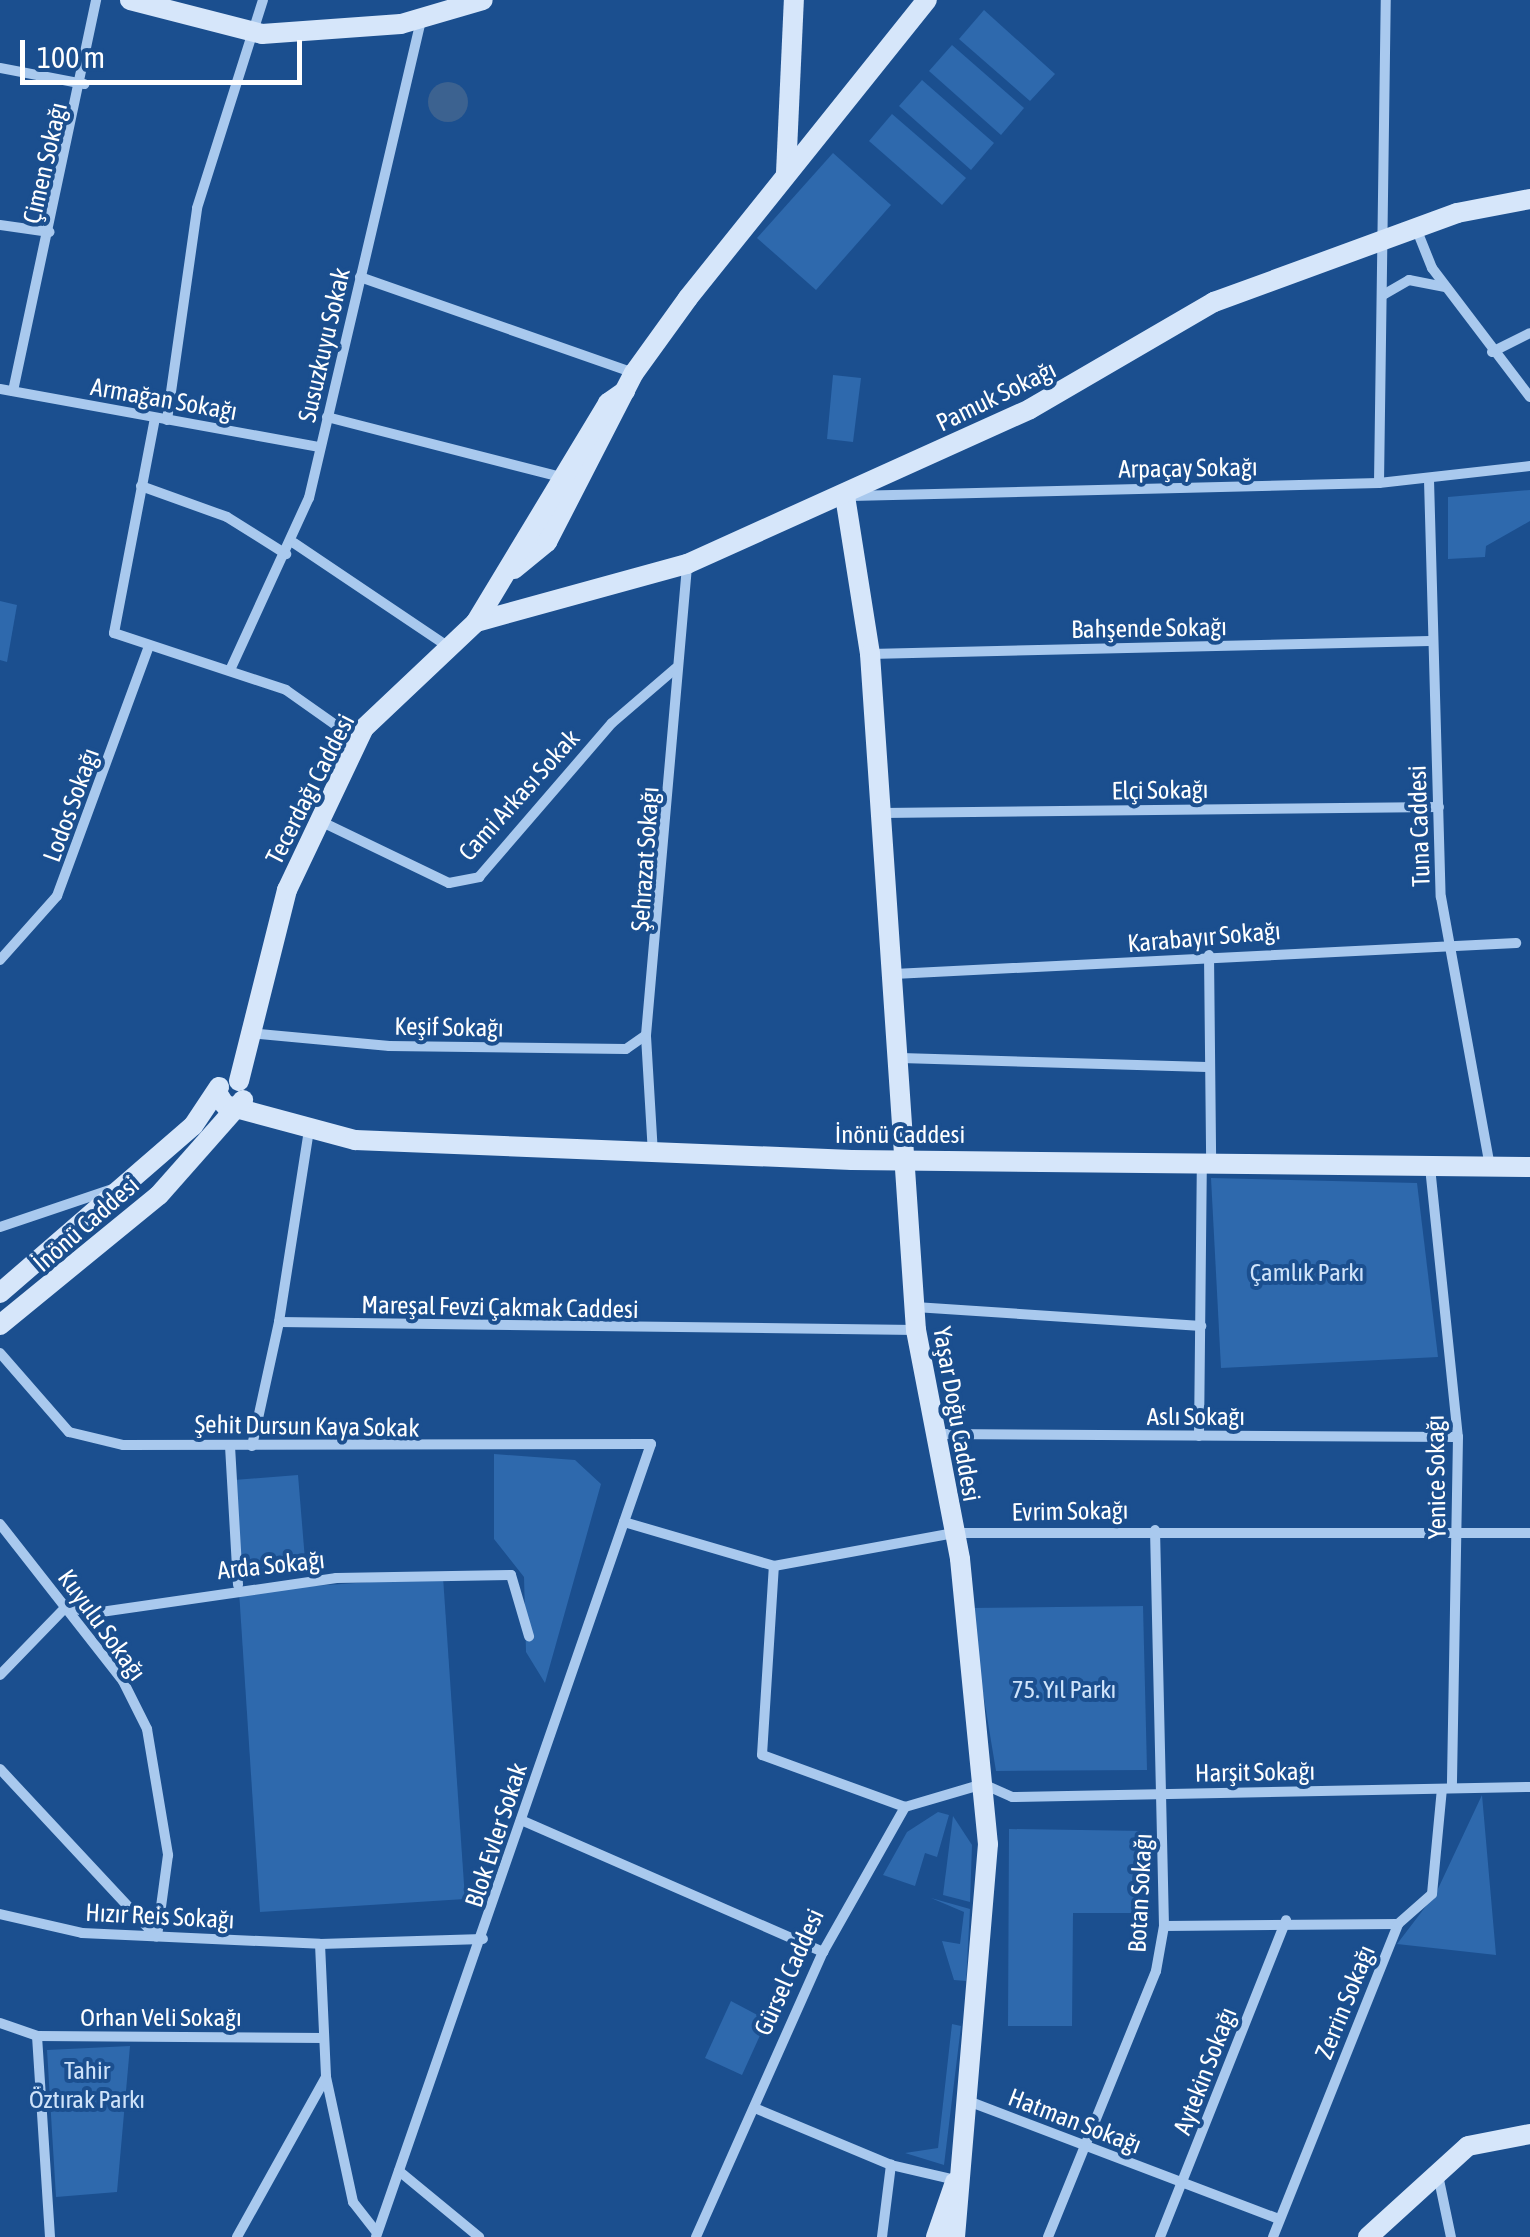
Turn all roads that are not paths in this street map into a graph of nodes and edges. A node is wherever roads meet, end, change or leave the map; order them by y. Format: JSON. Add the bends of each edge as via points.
{"nodes":[{"id":1,"x":96,"y":0,"type":"edge"},
{"id":2,"x":130,"y":0,"type":"edge"},
{"id":3,"x":263,"y":0,"type":"edge"},
{"id":4,"x":483,"y":0,"type":"edge"},
{"id":5,"x":794,"y":0,"type":"edge"},
{"id":6,"x":927,"y":0,"type":"edge"},
{"id":7,"x":1386,"y":0,"type":"edge"},
{"id":8,"x":422,"y":18,"type":"junction"},
{"id":9,"x":251,"y":31,"type":"junction"},
{"id":10,"x":0,"y":68,"type":"edge"},
{"id":11,"x":84,"y":84,"type":"junction"},
{"id":12,"x":786,"y":173,"type":"junction"},
{"id":13,"x":1530,"y":198,"type":"edge"},
{"id":14,"x":0,"y":225,"type":"edge"},
{"id":15,"x":1416,"y":228,"type":"junction"},
{"id":16,"x":50,"y":232,"type":"junction"},
{"id":17,"x":1388,"y":238,"type":"junction"},
{"id":18,"x":360,"y":277,"type":"junction"},
{"id":19,"x":1446,"y":288,"type":"junction"},
{"id":20,"x":1383,"y":294,"type":"junction"},
{"id":21,"x":1530,"y":333,"type":"edge"},
{"id":22,"x":1492,"y":352,"type":"junction"},
{"id":23,"x":630,"y":382,"type":"junction"},
{"id":24,"x":0,"y":389,"type":"edge"},
{"id":25,"x":13,"y":391,"type":"junction"},
{"id":26,"x":1530,"y":397,"type":"edge"},
{"id":27,"x":327,"y":417,"type":"junction"},
{"id":28,"x":161,"y":419,"type":"junction"},
{"id":29,"x":320,"y":447,"type":"junction"},
{"id":30,"x":1530,"y":466,"type":"edge"},
{"id":31,"x":565,"y":478,"type":"junction"},
{"id":32,"x":1429,"y":480,"type":"junction"},
{"id":33,"x":1379,"y":483,"type":"junction"},
{"id":34,"x":141,"y":486,"type":"junction"},
{"id":35,"x":845,"y":496,"type":"junction"},
{"id":36,"x":294,"y":543,"type":"junction"},
{"id":37,"x":286,"y":554,"type":"junction"},
{"id":38,"x":687,"y":564,"type":"junction"},
{"id":39,"x":514,"y":569,"type":"junction"},
{"id":40,"x":476,"y":622,"type":"junction"},
{"id":41,"x":1430,"y":642,"type":"junction"},
{"id":42,"x":149,"y":646,"type":"junction"},
{"id":43,"x":449,"y":646,"type":"junction"},
{"id":44,"x":870,"y":654,"type":"junction"},
{"id":45,"x":231,"y":668,"type":"junction"},
{"id":46,"x":676,"y":668,"type":"junction"},
{"id":47,"x":358,"y":740,"type":"junction"},
{"id":48,"x":1439,"y":808,"type":"junction"},
{"id":49,"x":881,"y":813,"type":"junction"},
{"id":50,"x":319,"y":820,"type":"junction"},
{"id":51,"x":1449,"y":940,"type":"junction"},
{"id":52,"x":1516,"y":943,"type":"dead end"},
{"id":53,"x":1209,"y":955,"type":"junction"},
{"id":54,"x":0,"y":960,"type":"edge"},
{"id":55,"x":894,"y":974,"type":"junction"},
{"id":56,"x":248,"y":1033,"type":"junction"},
{"id":57,"x":646,"y":1035,"type":"junction"},
{"id":58,"x":901,"y":1058,"type":"junction"},
{"id":59,"x":1207,"y":1067,"type":"junction"},
{"id":60,"x":241,"y":1083,"type":"junction"},
{"id":61,"x":226,"y":1100,"type":"junction"},
{"id":62,"x":272,"y":1120,"type":"junction"},
{"id":63,"x":309,"y":1130,"type":"junction"},
{"id":64,"x":654,"y":1154,"type":"junction"},
{"id":65,"x":907,"y":1159,"type":"junction"},
{"id":66,"x":1207,"y":1163,"type":"junction"},
{"id":67,"x":1430,"y":1166,"type":"junction"},
{"id":68,"x":1490,"y":1166,"type":"junction"},
{"id":69,"x":1530,"y":1167,"type":"edge"},
{"id":70,"x":132,"y":1182,"type":"junction"},
{"id":71,"x":0,"y":1227,"type":"edge"},
{"id":72,"x":0,"y":1293,"type":"edge"},
{"id":73,"x":914,"y":1307,"type":"junction"},
{"id":74,"x":279,"y":1322,"type":"junction"},
{"id":75,"x":0,"y":1324,"type":"edge"},
{"id":76,"x":1200,"y":1326,"type":"junction"},
{"id":77,"x":916,"y":1330,"type":"junction"},
{"id":78,"x":0,"y":1353,"type":"edge"},
{"id":79,"x":933,"y":1434,"type":"junction"},
{"id":80,"x":1198,"y":1436,"type":"junction"},
{"id":81,"x":1458,"y":1437,"type":"junction"},
{"id":82,"x":651,"y":1444,"type":"joint"},
{"id":83,"x":230,"y":1446,"type":"junction"},
{"id":84,"x":252,"y":1446,"type":"junction"},
{"id":85,"x":624,"y":1522,"type":"junction"},
{"id":86,"x":0,"y":1524,"type":"edge"},
{"id":87,"x":1155,"y":1530,"type":"junction"},
{"id":88,"x":954,"y":1532,"type":"junction"},
{"id":89,"x":1457,"y":1532,"type":"junction"},
{"id":90,"x":1530,"y":1533,"type":"edge"},
{"id":91,"x":774,"y":1566,"type":"junction"},
{"id":92,"x":238,"y":1585,"type":"junction"},
{"id":93,"x":66,"y":1607,"type":"junction"},
{"id":94,"x":529,"y":1636,"type":"dead end"},
{"id":95,"x":0,"y":1675,"type":"edge"},
{"id":96,"x":0,"y":1769,"type":"edge"},
{"id":97,"x":983,"y":1784,"type":"junction"},
{"id":98,"x":1530,"y":1786,"type":"edge"},
{"id":99,"x":1447,"y":1788,"type":"junction"},
{"id":100,"x":1163,"y":1794,"type":"junction"},
{"id":101,"x":904,"y":1807,"type":"junction"},
{"id":102,"x":521,"y":1820,"type":"junction"},
{"id":103,"x":0,"y":1914,"type":"edge"},
{"id":104,"x":1286,"y":1920,"type":"junction"},
{"id":105,"x":1398,"y":1924,"type":"junction"},
{"id":106,"x":1164,"y":1926,"type":"junction"},
{"id":107,"x":157,"y":1936,"type":"junction"},
{"id":108,"x":483,"y":1939,"type":"junction"},
{"id":109,"x":320,"y":1944,"type":"junction"},
{"id":110,"x":823,"y":1952,"type":"junction"},
{"id":111,"x":0,"y":2023,"type":"edge"},
{"id":112,"x":36,"y":2036,"type":"junction"},
{"id":113,"x":324,"y":2038,"type":"junction"},
{"id":114,"x":326,"y":2077,"type":"junction"},
{"id":115,"x":968,"y":2101,"type":"junction"},
{"id":116,"x":756,"y":2109,"type":"junction"},
{"id":117,"x":1530,"y":2134,"type":"edge"},
{"id":118,"x":1087,"y":2147,"type":"junction"},
{"id":119,"x":891,"y":2165,"type":"junction"},
{"id":120,"x":1435,"y":2168,"type":"junction"},
{"id":121,"x":399,"y":2171,"type":"junction"},
{"id":122,"x":956,"y":2180,"type":"junction"},
{"id":123,"x":1183,"y":2184,"type":"junction"},
{"id":124,"x":1279,"y":2219,"type":"junction"},
{"id":125,"x":377,"y":2235,"type":"edge"},
{"id":126,"x":50,"y":2237,"type":"edge"},
{"id":127,"x":238,"y":2237,"type":"edge"},
{"id":128,"x":479,"y":2237,"type":"edge"},
{"id":129,"x":696,"y":2237,"type":"edge"},
{"id":130,"x":882,"y":2237,"type":"edge"},
{"id":131,"x":936,"y":2237,"type":"edge"},
{"id":132,"x":955,"y":2237,"type":"edge"},
{"id":133,"x":1048,"y":2237,"type":"edge"},
{"id":134,"x":1160,"y":2237,"type":"edge"},
{"id":135,"x":1273,"y":2237,"type":"edge"},
{"id":136,"x":1368,"y":2237,"type":"edge"},
{"id":137,"x":1450,"y":2237,"type":"edge"}],
"edges":[{"from":1,"to":11,"type":"street","name":"Çimen Sokağı"},
{"from":2,"to":9,"type":"street"},
{"from":3,"to":9,"type":"street"},
{"from":4,"to":8,"type":"street"},
{"from":5,"to":12,"type":"street"},
{"from":6,"to":12,"type":"street"},
{"from":7,"to":17,"type":"street"},
{"from":8,"to":9,"type":"street"},
{"from":8,"to":18,"type":"street","name":"Susuzkuyu Sokak"},
{"from":9,"to":28,"type":"street","via":[[197,208]]},
{"from":10,"to":11,"type":"street"},
{"from":11,"to":16,"type":"street","name":"Çimen Sokağı"},
{"from":12,"to":23,"type":"street"},
{"from":13,"to":15,"type":"street","name":"Pamuk Sokağı"},
{"from":14,"to":16,"type":"street"},
{"from":15,"to":17,"type":"street","name":"Pamuk Sokağı"},
{"from":15,"to":19,"type":"street"},
{"from":16,"to":25,"type":"street","name":"Çimen Sokağı"},
{"from":17,"to":20,"type":"street"},
{"from":17,"to":35,"type":"street","name":"Pamuk Sokağı","via":[[1214,302],[1070,388]]},
{"from":18,"to":23,"type":"street"},
{"from":18,"to":27,"type":"street","name":"Susuzkuyu Sokak"},
{"from":19,"to":20,"type":"street","via":[[1409,280]]},
{"from":19,"to":22,"type":"street"},
{"from":20,"to":33,"type":"street"},
{"from":21,"to":22,"type":"street"},
{"from":22,"to":26,"type":"street"},
{"from":23,"to":31,"type":"street","name":"Tecerdağı Caddesi","via":[[608,403]]},
{"from":23,"to":39,"type":"street","name":"Tecerdağı Caddesi","via":[[547,542]]},
{"from":24,"to":25,"type":"street","name":"Armağan Sokağı"},
{"from":25,"to":28,"type":"street","name":"Armağan Sokağı"},
{"from":27,"to":29,"type":"street","name":"Susuzkuyu Sokak"},
{"from":27,"to":31,"type":"street"},
{"from":28,"to":29,"type":"street","name":"Armağan Sokağı"},
{"from":28,"to":34,"type":"street"},
{"from":29,"to":36,"type":"street","name":"Susuzkuyu Sokak"},
{"from":30,"to":32,"type":"street","name":"Arpaçay Sokağı"},
{"from":31,"to":39,"type":"street","name":"Tecerdağı Caddesi"},
{"from":32,"to":33,"type":"street","name":"Arpaçay Sokağı"},
{"from":32,"to":41,"type":"street","name":"Tuna Caddesi"},
{"from":33,"to":35,"type":"street","name":"Arpaçay Sokağı"},
{"from":34,"to":37,"type":"street","via":[[227,517]]},
{"from":34,"to":42,"type":"street","via":[[114,633]]},
{"from":35,"to":38,"type":"street","name":"Pamuk Sokağı"},
{"from":35,"to":44,"type":"street"},
{"from":36,"to":37,"type":"street","name":"Susuzkuyu Sokak"},
{"from":36,"to":43,"type":"street"},
{"from":37,"to":45,"type":"street","name":"Susuzkuyu Sokak"},
{"from":38,"to":40,"type":"street","name":"Pamuk Sokağı"},
{"from":38,"to":46,"type":"street","name":"Şehrazat Sokağı"},
{"from":39,"to":40,"type":"street","name":"Tecerdağı Caddesi"},
{"from":40,"to":43,"type":"street","name":"Tecerdağı Caddesi"},
{"from":41,"to":44,"type":"street","name":"Bahşende Sokağı"},
{"from":41,"to":48,"type":"street","name":"Tuna Caddesi"},
{"from":42,"to":45,"type":"street"},
{"from":42,"to":54,"type":"street","name":"Lodos Sokağı","via":[[57,896]]},
{"from":43,"to":47,"type":"street","name":"Tecerdağı Caddesi"},
{"from":44,"to":49,"type":"street","name":"Yaşar Doğu Caddesi"},
{"from":45,"to":47,"type":"street","via":[[286,690]]},
{"from":46,"to":50,"type":"street","name":"Cami Arkası Sokak","via":[[612,724],[479,877],[450,883]]},
{"from":46,"to":57,"type":"street","name":"Şehrazat Sokağı"},
{"from":47,"to":50,"type":"street","name":"Tecerdağı Caddesi"},
{"from":48,"to":49,"type":"street","name":"Elçi Sokağı"},
{"from":48,"to":51,"type":"street","name":"Tuna Caddesi"},
{"from":49,"to":55,"type":"street","name":"Yaşar Doğu Caddesi"},
{"from":50,"to":56,"type":"street","name":"Tecerdağı Caddesi","via":[[270,942]]},
{"from":51,"to":52,"type":"street","name":"Karabayır Sokağı"},
{"from":51,"to":53,"type":"street","name":"Karabayır Sokağı"},
{"from":51,"to":68,"type":"street","name":"Tuna Caddesi"},
{"from":53,"to":55,"type":"street","name":"Karabayır Sokağı"},
{"from":53,"to":59,"type":"street"},
{"from":55,"to":58,"type":"street","name":"Yaşar Doğu Caddesi"},
{"from":56,"to":57,"type":"street","name":"Keşif Sokağı","via":[[374,1046],[626,1048]]},
{"from":56,"to":60,"type":"street","name":"Tecerdağı Caddesi"},
{"from":57,"to":64,"type":"street","name":"Şehrazat Sokağı"},
{"from":58,"to":59,"type":"street"},
{"from":58,"to":65,"type":"street","name":"Yaşar Doğu Caddesi"},
{"from":59,"to":66,"type":"street"},
{"from":60,"to":61,"type":"street","name":"İnönü Caddesi","via":[[226,1080]]},
{"from":60,"to":62,"type":"street"},
{"from":61,"to":62,"type":"street","name":"İnönü Caddesi"},
{"from":61,"to":70,"type":"street","name":"İnönü Caddesi"},
{"from":61,"to":75,"type":"street","name":"İnönü Caddesi","via":[[159,1195]]},
{"from":62,"to":63,"type":"street","name":"İnönü Caddesi"},
{"from":63,"to":64,"type":"street","name":"İnönü Caddesi","via":[[355,1140]]},
{"from":63,"to":74,"type":"street"},
{"from":64,"to":65,"type":"street","name":"İnönü Caddesi"},
{"from":65,"to":66,"type":"street","name":"İnönü Caddesi"},
{"from":65,"to":73,"type":"street","name":"Yaşar Doğu Caddesi"},
{"from":66,"to":67,"type":"street","name":"İnönü Caddesi"},
{"from":66,"to":76,"type":"street"},
{"from":67,"to":68,"type":"street","name":"İnönü Caddesi"},
{"from":67,"to":81,"type":"street","name":"Yenice Sokağı"},
{"from":68,"to":69,"type":"street","name":"İnönü Caddesi"},
{"from":70,"to":71,"type":"street"},
{"from":70,"to":72,"type":"street","name":"İnönü Caddesi"},
{"from":73,"to":76,"type":"street"},
{"from":73,"to":77,"type":"street","name":"Yaşar Doğu Caddesi"},
{"from":74,"to":77,"type":"street","name":"Mareşal Fevzi Çakmak Caddesi"},
{"from":74,"to":84,"type":"street"},
{"from":76,"to":80,"type":"street"},
{"from":77,"to":79,"type":"street","name":"Yaşar Doğu Caddesi"},
{"from":78,"to":83,"type":"street","name":"Şehit Dursun Kaya Sokak","via":[[69,1432],[123,1445]]},
{"from":79,"to":80,"type":"street","name":"Aslı Sokağı"},
{"from":79,"to":88,"type":"street","name":"Yaşar Doğu Caddesi"},
{"from":80,"to":81,"type":"street","name":"Aslı Sokağı"},
{"from":81,"to":89,"type":"street","name":"Yenice Sokağı"},
{"from":82,"to":84,"type":"street","name":"Şehit Dursun Kaya Sokak"},
{"from":82,"to":85,"type":"street","name":"Blok Evler Sokak"},
{"from":83,"to":84,"type":"street","name":"Şehit Dursun Kaya Sokak"},
{"from":83,"to":92,"type":"street"},
{"from":85,"to":91,"type":"street"},
{"from":85,"to":102,"type":"street","name":"Blok Evler Sokak"},
{"from":86,"to":93,"type":"street","name":"Kuyulu Sokağı"},
{"from":87,"to":88,"type":"street","name":"Evrim Sokağı"},
{"from":87,"to":89,"type":"street","name":"Evrim Sokağı"},
{"from":87,"to":100,"type":"street","name":"Botan Sokağı"},
{"from":88,"to":91,"type":"street","name":"Evrim Sokağı"},
{"from":88,"to":97,"type":"street","name":"Yaşar Doğu Caddesi"},
{"from":89,"to":90,"type":"street","name":"Evrim Sokağı"},
{"from":89,"to":99,"type":"street","name":"Yenice Sokağı"},
{"from":91,"to":101,"type":"street","via":[[762,1755]]},
{"from":92,"to":93,"type":"street","name":"Arda Sokağı","via":[[94,1613]]},
{"from":92,"to":94,"type":"street","name":"Arda Sokağı","via":[[489,1568],[518,1580]]},
{"from":93,"to":95,"type":"street"},
{"from":93,"to":107,"type":"street","name":"Kuyulu Sokağı","via":[[123,1682],[157,1765],[168,1855]]},
{"from":96,"to":107,"type":"street"},
{"from":97,"to":100,"type":"street","name":"Harşit Sokağı","via":[[1012,1797]]},
{"from":97,"to":101,"type":"street"},
{"from":97,"to":115,"type":"street","name":"Yaşar Doğu Caddesi","via":[[988,1844]]},
{"from":98,"to":99,"type":"street","name":"Harşit Sokağı"},
{"from":99,"to":100,"type":"street","name":"Harşit Sokağı"},
{"from":99,"to":105,"type":"street","name":"Zerrin Sokağı","via":[[1432,1894]]},
{"from":100,"to":106,"type":"street","name":"Botan Sokağı"},
{"from":101,"to":110,"type":"street","name":"Gürsel Caddesi"},
{"from":102,"to":108,"type":"street","name":"Blok Evler Sokak"},
{"from":102,"to":110,"type":"street"},
{"from":103,"to":107,"type":"street","name":"Hızır Reis Sokağı","via":[[82,1933]]},
{"from":104,"to":105,"type":"street"},
{"from":104,"to":106,"type":"street"},
{"from":104,"to":123,"type":"street","name":"Aytekin Sokağı"},
{"from":105,"to":124,"type":"street","name":"Zerrin Sokağı"},
{"from":106,"to":118,"type":"street","name":"Botan Sokağı","via":[[1156,1970]]},
{"from":107,"to":109,"type":"street","name":"Hızır Reis Sokağı"},
{"from":108,"to":109,"type":"street","name":"Hızır Reis Sokağı"},
{"from":108,"to":121,"type":"street","name":"Blok Evler Sokak"},
{"from":109,"to":113,"type":"street"},
{"from":110,"to":116,"type":"street","name":"Gürsel Caddesi"},
{"from":111,"to":112,"type":"street","name":"Orhan Veli Sokağı"},
{"from":112,"to":113,"type":"street","name":"Orhan Veli Sokağı"},
{"from":112,"to":126,"type":"street"},
{"from":113,"to":114,"type":"street"},
{"from":114,"to":125,"type":"street","via":[[354,2202]]},
{"from":114,"to":127,"type":"street"},
{"from":115,"to":118,"type":"street","name":"Hatman Sokağı"},
{"from":115,"to":122,"type":"street","name":"Yaşar Doğu Caddesi"},
{"from":116,"to":119,"type":"street"},
{"from":116,"to":129,"type":"street","name":"Gürsel Caddesi"},
{"from":117,"to":120,"type":"street","via":[[1485,2139]]},
{"from":118,"to":123,"type":"street","name":"Hatman Sokağı"},
{"from":118,"to":133,"type":"street","name":"Botan Sokağı"},
{"from":119,"to":122,"type":"street"},
{"from":119,"to":130,"type":"street"},
{"from":120,"to":136,"type":"street"},
{"from":120,"to":137,"type":"street"},
{"from":121,"to":125,"type":"street","name":"Blok Evler Sokak"},
{"from":121,"to":128,"type":"street"},
{"from":122,"to":131,"type":"street","name":"Yaşar Doğu Caddesi","via":[[938,2210]]},
{"from":122,"to":132,"type":"street","name":"Yaşar Doğu Caddesi"},
{"from":123,"to":124,"type":"street","name":"Hatman Sokağı"},
{"from":123,"to":134,"type":"street","name":"Aytekin Sokağı"},
{"from":124,"to":135,"type":"street","name":"Zerrin Sokağı"}]}
